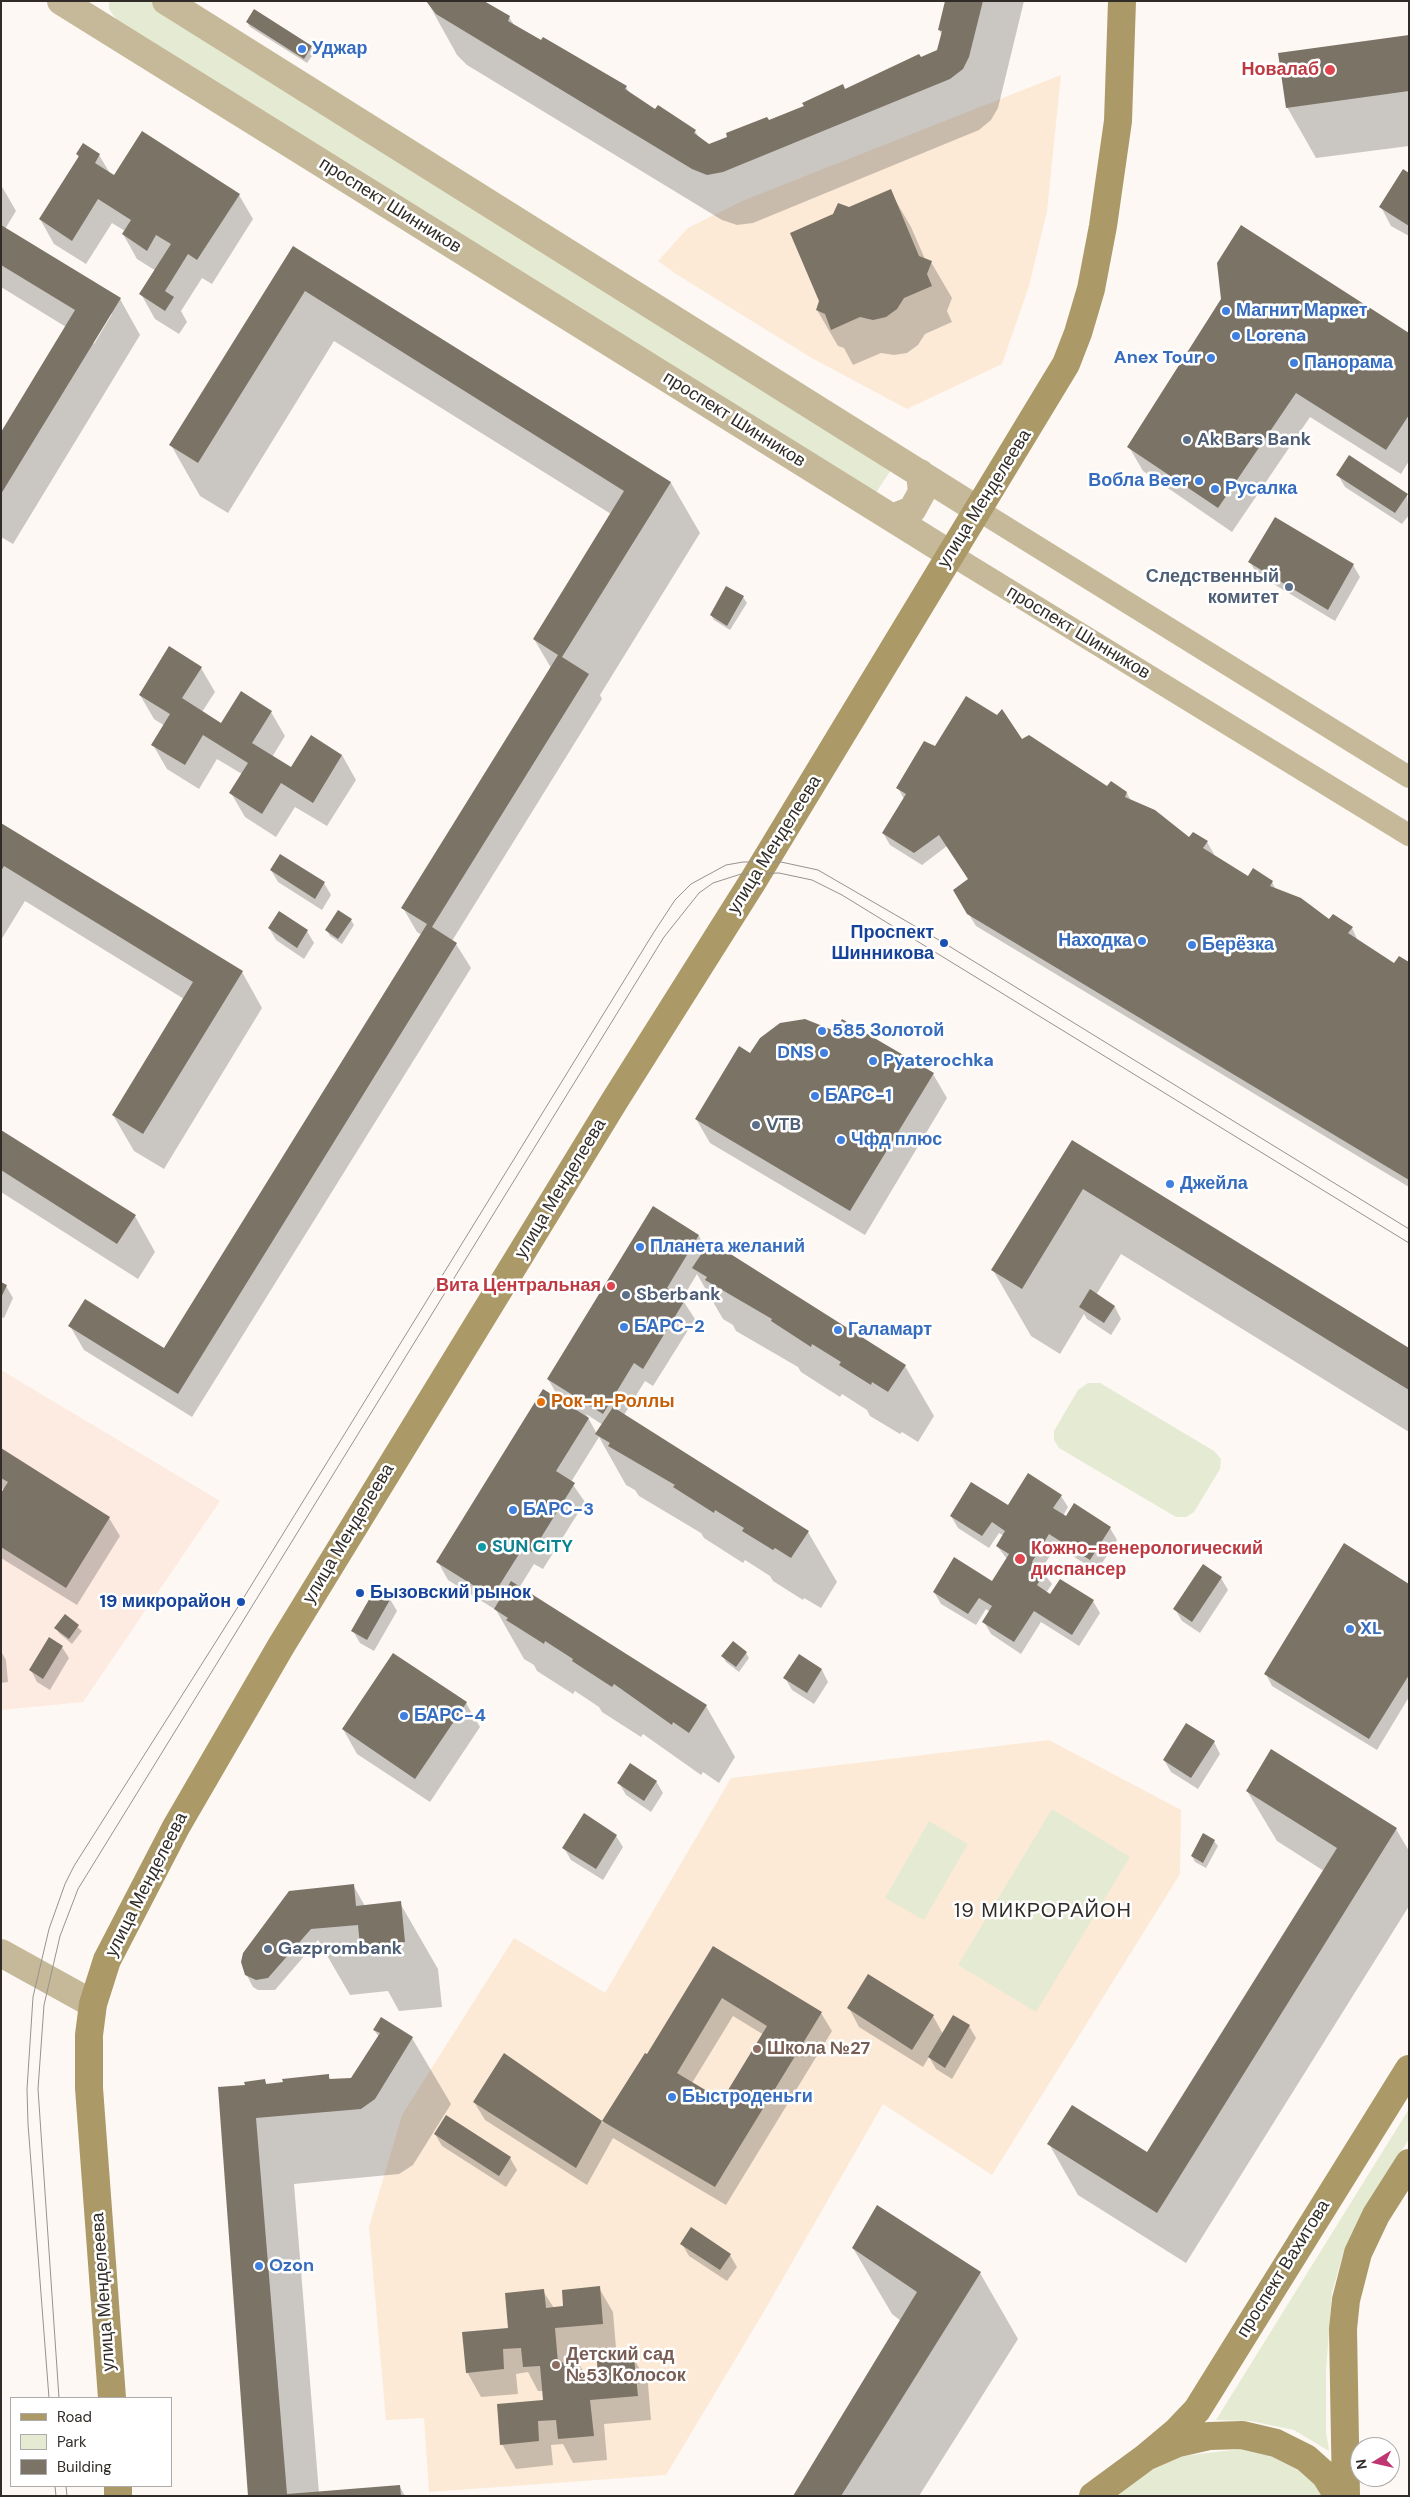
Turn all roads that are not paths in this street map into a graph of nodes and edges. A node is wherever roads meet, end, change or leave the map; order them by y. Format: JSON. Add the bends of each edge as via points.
{"nodes":[{"id":1,"x":60,"y":1,"type":"edge"},
{"id":2,"x":166,"y":1,"type":"edge"},
{"id":3,"x":1122,"y":1,"type":"edge"},
{"id":4,"x":92,"y":10,"type":"edge"},
{"id":5,"x":920,"y":473,"type":"junction"},
{"id":6,"x":978,"y":510,"type":"junction"},
{"id":7,"x":892,"y":518,"type":"junction"},
{"id":8,"x":950,"y":554,"type":"junction"},
{"id":9,"x":1409,"y":777,"type":"edge"},
{"id":10,"x":1409,"y":835,"type":"edge"},
{"id":11,"x":1,"y":1953,"type":"edge"},
{"id":12,"x":93,"y":2004,"type":"junction"},
{"id":13,"x":1409,"y":2069,"type":"edge"},
{"id":14,"x":1409,"y":2163,"type":"edge"},
{"id":15,"x":112,"y":2397,"type":"edge"},
{"id":16,"x":1146,"y":2457,"type":"junction"},
{"id":17,"x":1093,"y":2496,"type":"edge"},
{"id":18,"x":1338,"y":2496,"type":"edge"},
{"id":19,"x":1346,"y":2496,"type":"edge"}],
"edges":[{"from":1,"to":4,"type":"street","name":"проспект Шинников"},
{"from":2,"to":5,"type":"street"},
{"from":3,"to":6,"type":"main road","name":"улица Менделеева","via":[[1118,121],[1103,226],[1085,311],[1066,364]]},
{"from":4,"to":7,"type":"street","name":"проспект Шинников"},
{"from":5,"to":6,"type":"street"},
{"from":5,"to":7,"type":"street","via":[[922,492],[912,510]]},
{"from":6,"to":8,"type":"main road","name":"улица Менделеева"},
{"from":6,"to":9,"type":"street"},
{"from":7,"to":8,"type":"street","name":"проспект Шинников"},
{"from":8,"to":10,"type":"street","name":"проспект Шинников"},
{"from":8,"to":12,"type":"main road","name":"улица Менделеева","via":[[753,881],[281,1646],[176,1827],[119,1934]]},
{"from":11,"to":12,"type":"street"},
{"from":12,"to":15,"type":"main road","name":"улица Менделеева","via":[[89,2035],[89,2088]]},
{"from":13,"to":16,"type":"main road","name":"проспект Вахитова","via":[[1196,2410],[1177,2432]]},
{"from":14,"to":19,"type":"main road","via":[[1376,2215],[1358,2253],[1346,2295],[1342,2329]]},
{"from":16,"to":17,"type":"main road"},
{"from":16,"to":18,"type":"main road","via":[[1178,2443],[1209,2436],[1242,2435],[1276,2444],[1306,2458],[1325,2475]]}]}
